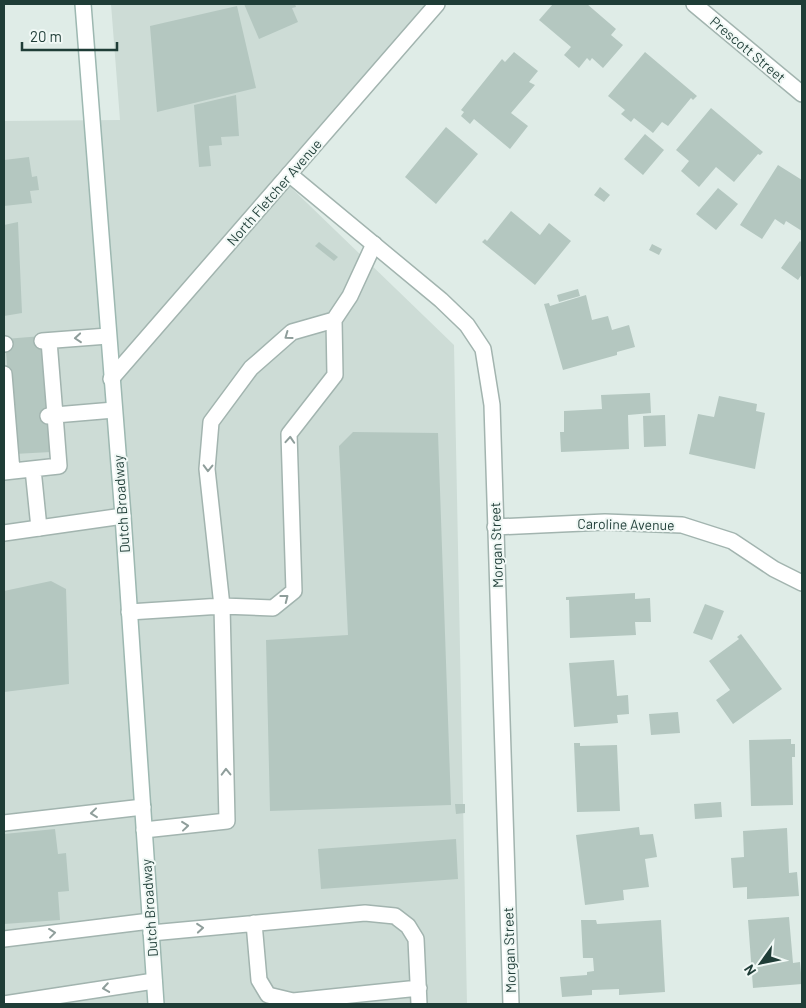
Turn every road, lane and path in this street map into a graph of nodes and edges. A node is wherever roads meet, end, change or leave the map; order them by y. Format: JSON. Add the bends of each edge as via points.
{"nodes":[{"id":1,"x":83,"y":4,"type":"edge"},
{"id":2,"x":437,"y":4,"type":"edge"},
{"id":3,"x":694,"y":4,"type":"edge"},
{"id":4,"x":802,"y":94,"type":"edge"},
{"id":5,"x":289,"y":174,"type":"junction"},
{"id":6,"x":374,"y":244,"type":"junction"},
{"id":7,"x":334,"y":320,"type":"junction"},
{"id":8,"x":108,"y":336,"type":"junction"},
{"id":9,"x":5,"y":377,"type":"edge"},
{"id":10,"x":111,"y":379,"type":"junction"},
{"id":11,"x":114,"y":410,"type":"junction"},
{"id":12,"x":51,"y":415,"type":"junction"},
{"id":13,"x":33,"y":469,"type":"junction"},
{"id":14,"x":8,"y":472,"type":"edge"},
{"id":15,"x":123,"y":516,"type":"junction"},
{"id":16,"x":495,"y":527,"type":"junction"},
{"id":17,"x":38,"y":528,"type":"junction"},
{"id":18,"x":4,"y":533,"type":"edge"},
{"id":19,"x":802,"y":583,"type":"edge"},
{"id":20,"x":222,"y":606,"type":"junction"},
{"id":21,"x":129,"y":612,"type":"junction"},
{"id":22,"x":143,"y":808,"type":"junction"},
{"id":23,"x":4,"y":823,"type":"edge"},
{"id":24,"x":144,"y":830,"type":"junction"},
{"id":25,"x":254,"y":923,"type":"junction"},
{"id":26,"x":151,"y":927,"type":"junction"},
{"id":27,"x":4,"y":939,"type":"edge"},
{"id":28,"x":154,"y":981,"type":"junction"},
{"id":29,"x":419,"y":988,"type":"junction"},
{"id":30,"x":4,"y":1004,"type":"edge"},
{"id":31,"x":156,"y":1004,"type":"edge"},
{"id":32,"x":419,"y":1004,"type":"edge"},
{"id":33,"x":511,"y":1004,"type":"edge"}],
"edges":[{"from":1,"to":8,"type":"street","name":"Dutch Broadway"},
{"from":2,"to":5,"type":"street","name":"North Fletcher Avenue"},
{"from":3,"to":4,"type":"street","name":"Prescott Street"},
{"from":5,"to":6,"type":"street","name":"Morgan Street"},
{"from":5,"to":10,"type":"street","name":"North Fletcher Avenue"},
{"from":6,"to":7,"type":"street","via":[[350,296]]},
{"from":6,"to":16,"type":"street","name":"Morgan Street","via":[[467,325],[483,349],[492,405]]},
{"from":7,"to":20,"type":"street","one_way":true,"via":[[292,332],[251,368],[211,422],[207,469]]},
{"from":20,"to":7,"type":"street","one_way":true,"via":[[273,608],[294,591],[289,434],[335,375]]},
{"from":8,"to":10,"type":"street","name":"Dutch Broadway"},
{"from":8,"to":12,"type":"street","one_way":true,"via":[[46,341]]},
{"from":9,"to":14,"type":"street","via":[[9,419]]},
{"from":10,"to":11,"type":"street","name":"Dutch Broadway"},
{"from":11,"to":12,"type":"street"},
{"from":11,"to":15,"type":"street","name":"Dutch Broadway"},
{"from":12,"to":13,"type":"street","via":[[59,466]]},
{"from":13,"to":14,"type":"street"},
{"from":13,"to":17,"type":"street"},
{"from":15,"to":17,"type":"street"},
{"from":15,"to":21,"type":"street","name":"Dutch Broadway"},
{"from":16,"to":19,"type":"street","name":"Caroline Avenue","via":[[605,522],[682,525],[732,541]]},
{"from":16,"to":33,"type":"street","name":"Morgan Street"},
{"from":17,"to":18,"type":"street"},
{"from":20,"to":21,"type":"street"},
{"from":24,"to":20,"type":"street","one_way":true,"via":[[227,821]]},
{"from":21,"to":22,"type":"street","name":"Dutch Broadway"},
{"from":22,"to":23,"type":"street","one_way":true},
{"from":22,"to":24,"type":"street","name":"Dutch Broadway"},
{"from":24,"to":26,"type":"street","name":"Dutch Broadway"},
{"from":26,"to":25,"type":"street","one_way":true},
{"from":25,"to":29,"type":"street","via":[[365,913],[395,916],[408,926],[416,939]]},
{"from":25,"to":29,"type":"street","via":[[259,980],[268,996],[293,1001]]},
{"from":27,"to":26,"type":"street","one_way":true},
{"from":26,"to":28,"type":"street","name":"Dutch Broadway"},
{"from":28,"to":30,"type":"street","one_way":true},
{"from":28,"to":31,"type":"street","name":"Dutch Broadway"},
{"from":29,"to":32,"type":"street"}]}
